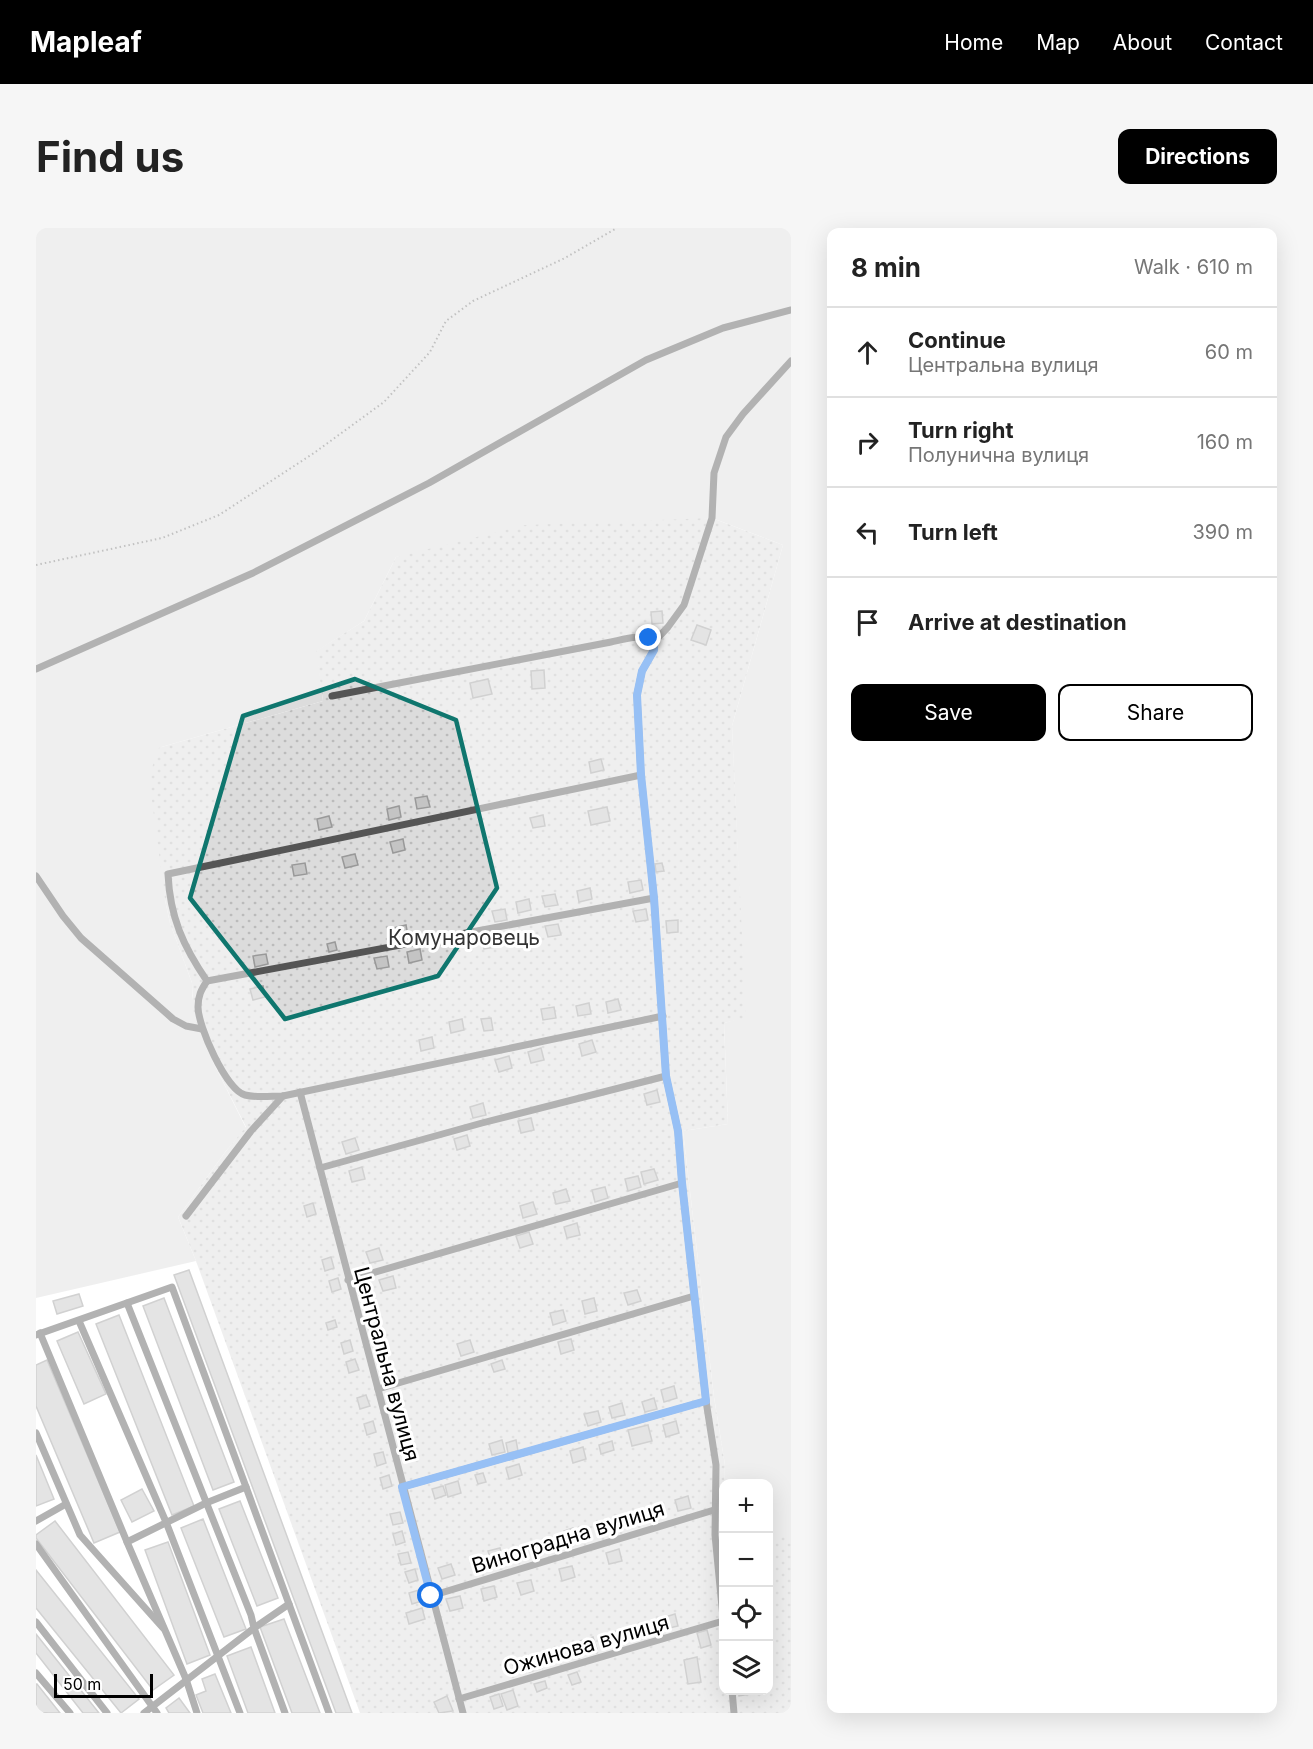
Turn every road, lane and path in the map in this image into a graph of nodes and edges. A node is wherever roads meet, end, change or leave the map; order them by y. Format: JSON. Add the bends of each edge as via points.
{"nodes":[{"id":1,"x":616,"y":228,"type":"edge"},
{"id":2,"x":791,"y":310,"type":"edge"},
{"id":3,"x":791,"y":361,"type":"edge"},
{"id":4,"x":36,"y":564,"type":"edge"},
{"id":5,"x":654,"y":642,"type":"junction"},
{"id":6,"x":36,"y":669,"type":"edge"},
{"id":7,"x":332,"y":696,"type":"dead end"},
{"id":8,"x":641,"y":775,"type":"junction"},
{"id":9,"x":36,"y":876,"type":"edge"},
{"id":10,"x":654,"y":898,"type":"junction"},
{"id":11,"x":207,"y":981,"type":"junction"},
{"id":12,"x":663,"y":1016,"type":"junction"},
{"id":13,"x":202,"y":1029,"type":"junction"},
{"id":14,"x":666,"y":1076,"type":"junction"},
{"id":15,"x":300,"y":1092,"type":"junction"},
{"id":16,"x":283,"y":1096,"type":"junction"},
{"id":17,"x":320,"y":1168,"type":"junction"},
{"id":18,"x":682,"y":1183,"type":"junction"},
{"id":19,"x":186,"y":1216,"type":"dead end"},
{"id":20,"x":348,"y":1280,"type":"junction"},
{"id":21,"x":694,"y":1296,"type":"junction"},
{"id":22,"x":127,"y":1303,"type":"junction"},
{"id":23,"x":79,"y":1321,"type":"junction"},
{"id":24,"x":38,"y":1334,"type":"edge"},
{"id":25,"x":378,"y":1389,"type":"junction"},
{"id":26,"x":706,"y":1401,"type":"junction"},
{"id":27,"x":36,"y":1433,"type":"edge"},
{"id":28,"x":246,"y":1487,"type":"junction"},
{"id":29,"x":402,"y":1487,"type":"junction"},
{"id":30,"x":206,"y":1503,"type":"junction"},
{"id":31,"x":66,"y":1504,"type":"junction"},
{"id":32,"x":714,"y":1510,"type":"junction"},
{"id":33,"x":36,"y":1521,"type":"edge"},
{"id":34,"x":166,"y":1522,"type":"junction"},
{"id":35,"x":127,"y":1542,"type":"junction"},
{"id":36,"x":36,"y":1544,"type":"edge"},
{"id":37,"x":720,"y":1587,"type":"edge"},
{"id":38,"x":431,"y":1596,"type":"junction"},
{"id":39,"x":289,"y":1604,"type":"junction"},
{"id":40,"x":36,"y":1622,"type":"edge"},
{"id":41,"x":719,"y":1626,"type":"edge"},
{"id":42,"x":254,"y":1628,"type":"junction"},
{"id":43,"x":166,"y":1632,"type":"junction"},
{"id":44,"x":219,"y":1654,"type":"junction"},
{"id":45,"x":36,"y":1673,"type":"edge"},
{"id":46,"x":186,"y":1679,"type":"junction"},
{"id":47,"x":732,"y":1695,"type":"edge"},
{"id":48,"x":459,"y":1699,"type":"junction"},
{"id":49,"x":155,"y":1710,"type":"edge"},
{"id":50,"x":70,"y":1713,"type":"edge"},
{"id":51,"x":107,"y":1713,"type":"edge"},
{"id":52,"x":144,"y":1713,"type":"edge"},
{"id":53,"x":197,"y":1713,"type":"edge"},
{"id":54,"x":240,"y":1713,"type":"edge"},
{"id":55,"x":285,"y":1713,"type":"edge"},
{"id":56,"x":329,"y":1713,"type":"edge"},
{"id":57,"x":463,"y":1713,"type":"edge"},
{"id":58,"x":734,"y":1713,"type":"edge"}],
"edges":[{"from":1,"to":4,"type":"path","via":[[565,258],[473,301],[446,321],[430,352],[384,402],[219,515],[162,538]]},
{"from":2,"to":6,"type":"lane","via":[[723,328],[646,360],[429,483],[253,573]]},
{"from":3,"to":5,"type":"lane","via":[[726,437],[714,474],[712,518],[684,605]]},
{"from":5,"to":7,"type":"lane","via":[[649,638],[632,638]]},
{"from":5,"to":8,"type":"lane","via":[[637,695]]},
{"from":8,"to":10,"type":"lane"},
{"from":8,"to":11,"type":"lane","via":[[168,874],[169,899],[177,924],[191,958]]},
{"from":9,"to":13,"type":"lane","via":[[63,916],[97,954],[173,1019]]},
{"from":10,"to":11,"type":"lane"},
{"from":10,"to":12,"type":"lane"},
{"from":11,"to":13,"type":"lane","via":[[198,995]]},
{"from":12,"to":14,"type":"lane"},
{"from":12,"to":15,"type":"lane"},
{"from":13,"to":16,"type":"lane","via":[[232,1087],[244,1095]]},
{"from":14,"to":17,"type":"lane"},
{"from":14,"to":18,"type":"lane","via":[[678,1131]]},
{"from":15,"to":16,"type":"lane"},
{"from":15,"to":17,"type":"lane","name":"Центральна вулиця"},
{"from":16,"to":19,"type":"lane"},
{"from":17,"to":20,"type":"lane","name":"Центральна вулиця"},
{"from":18,"to":20,"type":"lane"},
{"from":18,"to":21,"type":"lane"},
{"from":20,"to":25,"type":"lane","name":"Центральна вулиця"},
{"from":21,"to":25,"type":"lane"},
{"from":21,"to":26,"type":"lane"},
{"from":22,"to":23,"type":"lane"},
{"from":22,"to":28,"type":"lane","via":[[172,1287]]},
{"from":22,"to":30,"type":"lane"},
{"from":23,"to":24,"type":"lane"},
{"from":23,"to":34,"type":"lane"},
{"from":24,"to":35,"type":"lane"},
{"from":25,"to":29,"type":"lane","name":"Центральна вулиця"},
{"from":26,"to":29,"type":"lane"},
{"from":26,"to":32,"type":"lane","via":[[716,1465]]},
{"from":27,"to":31,"type":"lane"},
{"from":28,"to":30,"type":"lane"},
{"from":28,"to":39,"type":"lane"},
{"from":29,"to":38,"type":"lane","name":"Центральна вулиця"},
{"from":30,"to":34,"type":"lane"},
{"from":30,"to":42,"type":"lane"},
{"from":31,"to":33,"type":"lane"},
{"from":31,"to":43,"type":"lane","via":[[80,1536]]},
{"from":32,"to":37,"type":"lane"},
{"from":32,"to":38,"type":"lane","name":"Виноградна вулиця"},
{"from":34,"to":35,"type":"lane"},
{"from":34,"to":44,"type":"lane"},
{"from":35,"to":43,"type":"lane"},
{"from":36,"to":49,"type":"lane"},
{"from":38,"to":48,"type":"lane","name":"Центральна вулиця"},
{"from":39,"to":42,"type":"lane"},
{"from":39,"to":56,"type":"lane"},
{"from":40,"to":51,"type":"lane"},
{"from":41,"to":48,"type":"lane","name":"Ожинова вулиця"},
{"from":42,"to":44,"type":"lane"},
{"from":42,"to":55,"type":"lane"},
{"from":43,"to":46,"type":"lane"},
{"from":44,"to":46,"type":"lane"},
{"from":44,"to":54,"type":"lane"},
{"from":45,"to":50,"type":"lane"},
{"from":46,"to":49,"type":"lane"},
{"from":46,"to":53,"type":"lane"},
{"from":47,"to":58,"type":"lane"},
{"from":48,"to":57,"type":"lane","name":"Центральна вулиця"},
{"from":49,"to":52,"type":"lane"}]}
